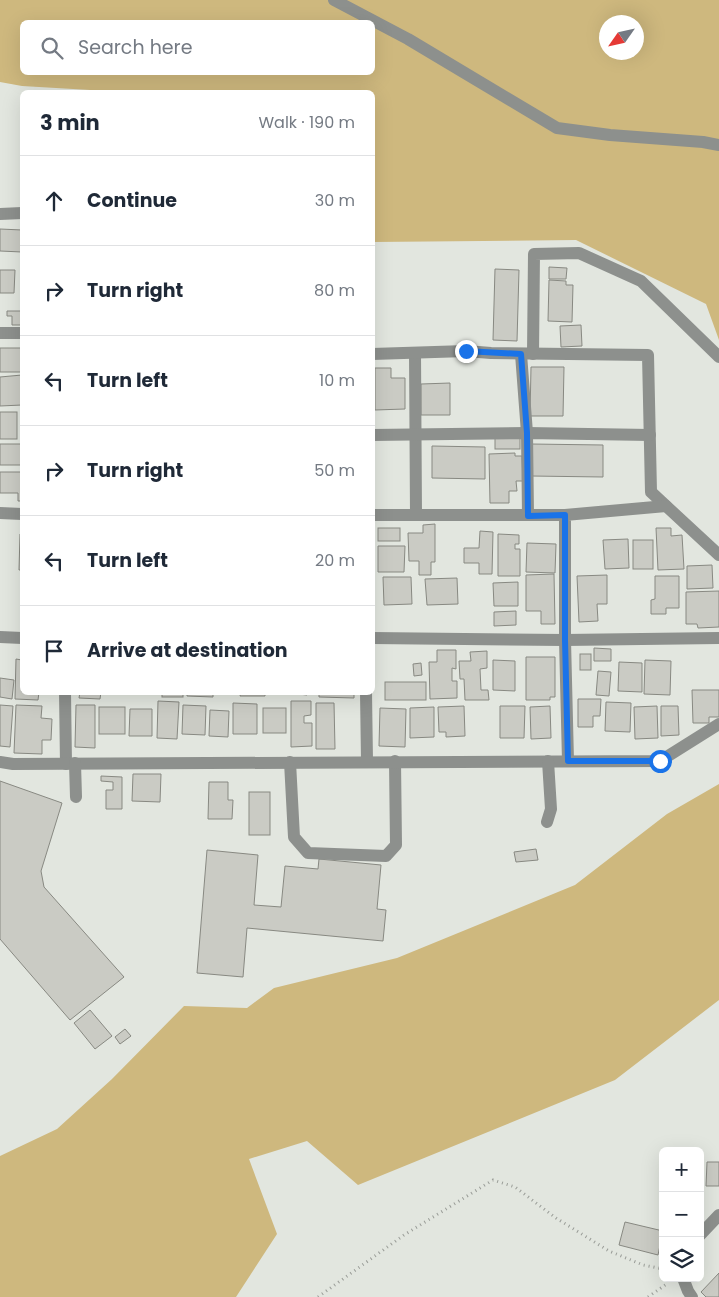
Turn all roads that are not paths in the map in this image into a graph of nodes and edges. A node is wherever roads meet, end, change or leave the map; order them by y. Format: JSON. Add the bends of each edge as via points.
{"nodes":[{"id":1,"x":334,"y":0,"type":"edge"},
{"id":2,"x":372,"y":20,"type":"edge"},
{"id":3,"x":375,"y":22,"type":"edge"},
{"id":4,"x":719,"y":145,"type":"edge"},
{"id":5,"x":20,"y":213,"type":"edge"},
{"id":6,"x":0,"y":214,"type":"edge"},
{"id":7,"x":0,"y":333,"type":"edge"},
{"id":8,"x":20,"y":333,"type":"edge"},
{"id":9,"x":415,"y":353,"type":"junction"},
{"id":10,"x":375,"y":354,"type":"edge"},
{"id":11,"x":527,"y":354,"type":"junction"},
{"id":12,"x":719,"y":357,"type":"edge"},
{"id":13,"x":527,"y":433,"type":"junction"},
{"id":14,"x":375,"y":435,"type":"edge"},
{"id":15,"x":416,"y":435,"type":"junction"},
{"id":16,"x":650,"y":435,"type":"junction"},
{"id":17,"x":666,"y":506,"type":"junction"},
{"id":18,"x":0,"y":513,"type":"edge"},
{"id":19,"x":20,"y":514,"type":"edge"},
{"id":20,"x":565,"y":515,"type":"junction"},
{"id":21,"x":375,"y":516,"type":"edge"},
{"id":22,"x":416,"y":516,"type":"junction"},
{"id":23,"x":528,"y":516,"type":"junction"},
{"id":24,"x":719,"y":555,"type":"edge"},
{"id":25,"x":0,"y":636,"type":"edge"},
{"id":26,"x":20,"y":638,"type":"edge"},
{"id":27,"x":375,"y":638,"type":"edge"},
{"id":28,"x":719,"y":638,"type":"edge"},
{"id":29,"x":565,"y":640,"type":"junction"},
{"id":30,"x":65,"y":695,"type":"edge"},
{"id":31,"x":366,"y":695,"type":"edge"},
{"id":32,"x":719,"y":724,"type":"edge"},
{"id":33,"x":548,"y":760,"type":"junction"},
{"id":34,"x":367,"y":761,"type":"junction"},
{"id":35,"x":395,"y":761,"type":"junction"},
{"id":36,"x":568,"y":761,"type":"junction"},
{"id":37,"x":0,"y":762,"type":"edge"},
{"id":38,"x":290,"y":762,"type":"junction"},
{"id":39,"x":71,"y":763,"type":"junction"},
{"id":40,"x":76,"y":797,"type":"dead end"},
{"id":41,"x":547,"y":822,"type":"dead end"},
{"id":42,"x":719,"y":1216,"type":"edge"},
{"id":43,"x":704,"y":1231,"type":"edge"},
{"id":44,"x":685,"y":1282,"type":"edge"},
{"id":45,"x":692,"y":1297,"type":"edge"}],
"edges":[{"from":1,"to":2,"type":"street"},
{"from":3,"to":4,"type":"street","via":[[557,128]]},
{"from":5,"to":6,"type":"street"},
{"from":7,"to":8,"type":"street"},
{"from":9,"to":10,"type":"street"},
{"from":9,"to":11,"type":"street"},
{"from":9,"to":15,"type":"street"},
{"from":11,"to":12,"type":"street","via":[[534,254],[579,253],[641,281]]},
{"from":11,"to":13,"type":"street"},
{"from":11,"to":16,"type":"street","via":[[648,355]]},
{"from":13,"to":15,"type":"street"},
{"from":13,"to":16,"type":"street"},
{"from":13,"to":23,"type":"street"},
{"from":14,"to":15,"type":"street"},
{"from":15,"to":22,"type":"street"},
{"from":16,"to":17,"type":"street","via":[[651,492]]},
{"from":17,"to":20,"type":"street"},
{"from":17,"to":24,"type":"street"},
{"from":18,"to":19,"type":"street"},
{"from":20,"to":23,"type":"street"},
{"from":20,"to":29,"type":"street"},
{"from":21,"to":22,"type":"street"},
{"from":22,"to":23,"type":"street"},
{"from":25,"to":26,"type":"street"},
{"from":27,"to":29,"type":"street"},
{"from":28,"to":29,"type":"street"},
{"from":29,"to":36,"type":"street"},
{"from":30,"to":39,"type":"street"},
{"from":31,"to":34,"type":"street"},
{"from":32,"to":36,"type":"street","via":[[660,761]]},
{"from":33,"to":35,"type":"street"},
{"from":33,"to":36,"type":"street"},
{"from":33,"to":41,"type":"street","via":[[551,809]]},
{"from":34,"to":35,"type":"street"},
{"from":34,"to":38,"type":"street"},
{"from":35,"to":38,"type":"street","via":[[396,845],[386,856],[308,854],[294,837]]},
{"from":37,"to":39,"type":"street"},
{"from":38,"to":39,"type":"street"},
{"from":39,"to":40,"type":"street"},
{"from":42,"to":43,"type":"street"},
{"from":44,"to":45,"type":"street"}]}
